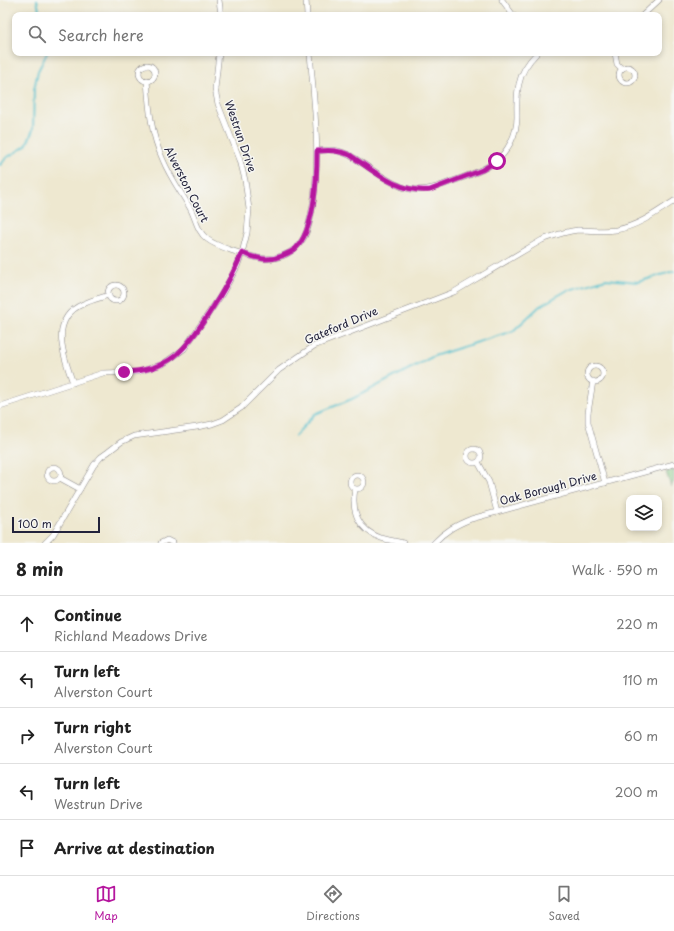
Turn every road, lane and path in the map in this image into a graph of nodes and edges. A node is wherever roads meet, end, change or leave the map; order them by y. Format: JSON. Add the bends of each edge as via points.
{"nodes":[{"id":1,"x":219,"y":0,"type":"edge"},
{"id":2,"x":306,"y":0,"type":"edge"},
{"id":3,"x":502,"y":0,"type":"edge"},
{"id":4,"x":659,"y":0,"type":"edge"},
{"id":5,"x":221,"y":12,"type":"edge"},
{"id":6,"x":307,"y":12,"type":"edge"},
{"id":7,"x":512,"y":12,"type":"edge"},
{"id":8,"x":646,"y":12,"type":"edge"},
{"id":9,"x":218,"y":56,"type":"edge"},
{"id":10,"x":310,"y":56,"type":"edge"},
{"id":11,"x":534,"y":56,"type":"edge"},
{"id":12,"x":616,"y":56,"type":"edge"},
{"id":13,"x":622,"y":69,"type":"dead end"},
{"id":14,"x":147,"y":80,"type":"dead end"},
{"id":15,"x":317,"y":151,"type":"junction"},
{"id":16,"x":674,"y":201,"type":"edge"},
{"id":17,"x":242,"y":253,"type":"junction"},
{"id":18,"x":109,"y":295,"type":"dead end"},
{"id":19,"x":593,"y":381,"type":"dead end"},
{"id":20,"x":73,"y":383,"type":"junction"},
{"id":21,"x":0,"y":406,"type":"edge"},
{"id":22,"x":478,"y":462,"type":"dead end"},
{"id":23,"x":674,"y":464,"type":"edge"},
{"id":24,"x":60,"y":478,"type":"dead end"},
{"id":25,"x":605,"y":483,"type":"junction"},
{"id":26,"x":80,"y":489,"type":"junction"},
{"id":27,"x":355,"y":489,"type":"dead end"},
{"id":28,"x":497,"y":512,"type":"junction"},
{"id":29,"x":45,"y":543,"type":"edge"},
{"id":30,"x":161,"y":543,"type":"edge"},
{"id":31,"x":173,"y":543,"type":"edge"},
{"id":32,"x":403,"y":543,"type":"edge"},
{"id":33,"x":434,"y":543,"type":"edge"}],
"edges":[{"from":1,"to":5,"type":"street"},
{"from":2,"to":6,"type":"street"},
{"from":3,"to":7,"type":"street"},
{"from":4,"to":8,"type":"street"},
{"from":9,"to":17,"type":"street","name":"Westrun Drive","via":[[215,89],[218,104],[240,160],[249,210]]},
{"from":10,"to":15,"type":"street","name":"Alverston Court"},
{"from":11,"to":15,"type":"street","via":[[527,65],[519,83],[514,136],[507,150],[497,161],[482,170],[430,190],[408,189],[395,184],[350,155],[332,150]]},
{"from":12,"to":13,"type":"street","via":[[617,64]]},
{"from":14,"to":17,"type":"street","name":"Alverston Court","via":[[149,115],[157,145],[163,162],[191,210],[195,223],[215,245]]},
{"from":15,"to":17,"type":"street","name":"Alverston Court","via":[[317,180],[307,230],[302,240],[296,248],[279,257],[268,259]]},
{"from":16,"to":26,"type":"street","name":"Gateford Drive","via":[[648,218],[626,227],[614,230],[577,230],[548,238],[454,292],[314,346],[279,370],[241,408],[223,420],[197,427],[134,436],[121,442],[101,457]]},
{"from":17,"to":20,"type":"street","name":"Westrun Drive","via":[[222,294],[184,349],[163,364],[148,369],[138,372],[103,373]]},
{"from":18,"to":20,"type":"street","via":[[82,304],[65,321],[60,336],[61,344]]},
{"from":19,"to":25,"type":"street","via":[[588,422]]},
{"from":20,"to":21,"type":"street","name":"Westrun Drive"},
{"from":22,"to":28,"type":"street","via":[[489,482]]},
{"from":23,"to":25,"type":"street","name":"Oak Borough Drive"},
{"from":24,"to":26,"type":"street"},
{"from":25,"to":28,"type":"street","name":"Oak Borough Drive"},
{"from":26,"to":29,"type":"street","name":"Gateford Drive","via":[[53,535]]},
{"from":27,"to":32,"type":"street","via":[[355,510],[365,529],[379,537]]},
{"from":28,"to":33,"type":"street","name":"Oak Borough Drive","via":[[458,524]]},
{"from":30,"to":31,"type":"street","via":[[167,540]]}]}
